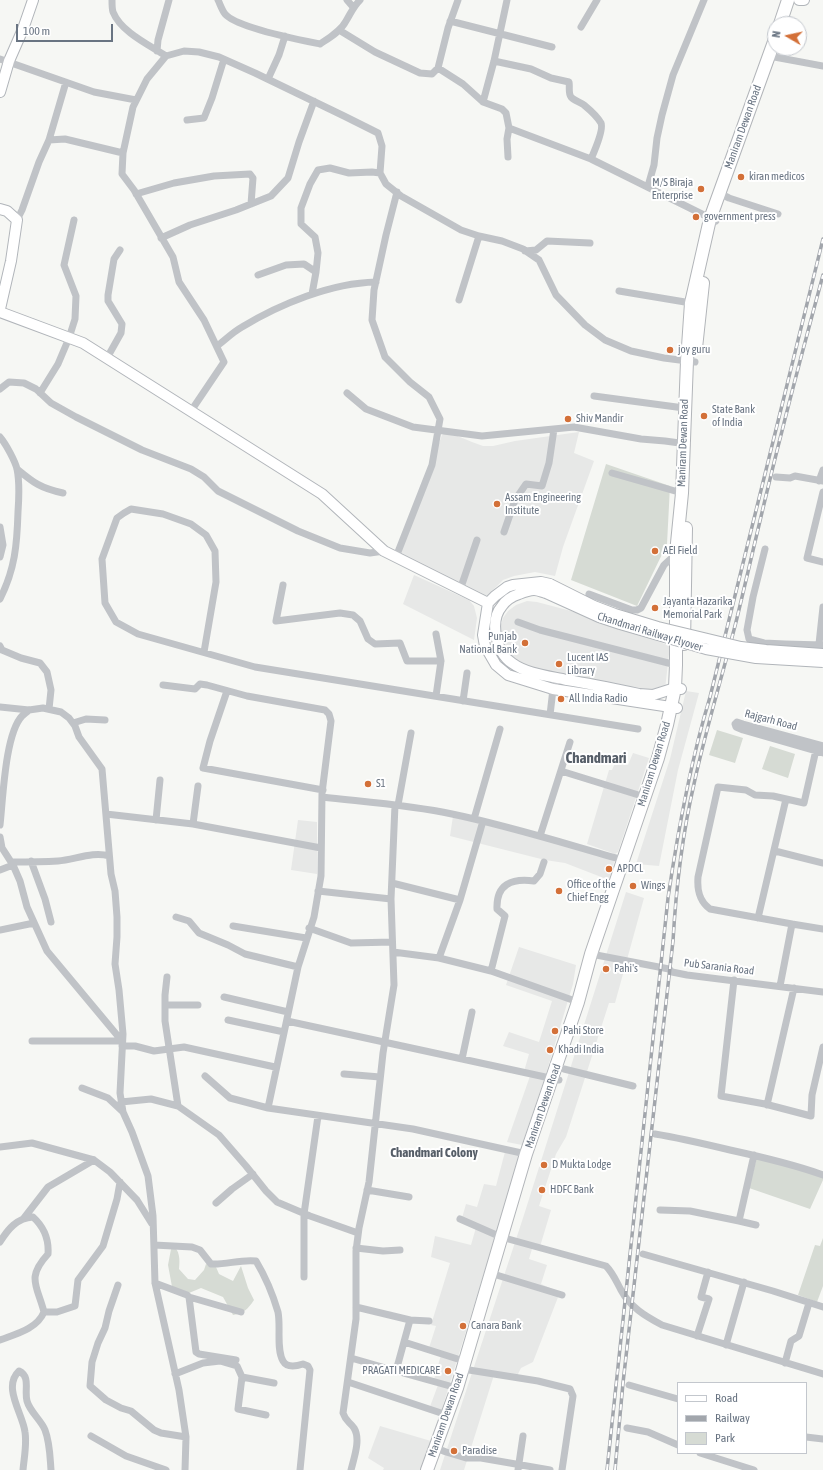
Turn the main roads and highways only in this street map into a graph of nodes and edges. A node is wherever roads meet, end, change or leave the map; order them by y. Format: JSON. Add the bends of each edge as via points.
{"nodes":[{"id":1,"x":33,"y":0,"type":"edge"},
{"id":2,"x":788,"y":0,"type":"edge"},
{"id":3,"x":796,"y":0,"type":"edge"},
{"id":4,"x":799,"y":0,"type":"edge"},
{"id":5,"x":804,"y":0,"type":"edge"},
{"id":6,"x":783,"y":16,"type":"edge"},
{"id":7,"x":791,"y":16,"type":"edge"},
{"id":8,"x":773,"y":56,"type":"edge"},
{"id":9,"x":773,"y":56,"type":"edge"},
{"id":10,"x":4,"y":60,"type":"edge"},
{"id":11,"x":0,"y":92,"type":"edge"},
{"id":12,"x":0,"y":209,"type":"edge"},
{"id":13,"x":713,"y":220,"type":"junction"},
{"id":14,"x":0,"y":309,"type":"edge"},
{"id":15,"x":0,"y":312,"type":"edge"},
{"id":16,"x":691,"y":361,"type":"junction"},
{"id":17,"x":686,"y":444,"type":"junction"},
{"id":18,"x":681,"y":553,"type":"junction"},
{"id":19,"x":548,"y":589,"type":"junction"},
{"id":20,"x":488,"y":603,"type":"junction"},
{"id":21,"x":822,"y":648,"type":"edge"},
{"id":22,"x":823,"y":662,"type":"edge"},
{"id":23,"x":678,"y":688,"type":"junction"},
{"id":24,"x":674,"y":707,"type":"junction"},
{"id":25,"x":594,"y":955,"type":"junction"},
{"id":26,"x":559,"y":1076,"type":"junction"},
{"id":27,"x":504,"y":1238,"type":"junction"},
{"id":28,"x":466,"y":1365,"type":"junction"},
{"id":29,"x":427,"y":1470,"type":"edge"},
{"id":30,"x":434,"y":1470,"type":"edge"}],
"edges":[{"from":1,"to":10,"type":"main road","via":[[23,30]]},
{"from":2,"to":6,"type":"main road"},
{"from":3,"to":7,"type":"main road"},
{"from":4,"to":5,"type":"main road"},
{"from":8,"to":13,"type":"main road","name":"Maniram Dewan Road","via":[[725,196]]},
{"from":9,"to":13,"type":"main road","name":"Maniram Dewan Road","via":[[737,143]]},
{"from":10,"to":11,"type":"main road"},
{"from":12,"to":14,"type":"main road","via":[[7,211],[17,220]]},
{"from":13,"to":16,"type":"main road","name":"Maniram Dewan Road"},
{"from":13,"to":16,"type":"main road","name":"Maniram Dewan Road","via":[[691,303]]},
{"from":15,"to":20,"type":"main road","via":[[83,343],[322,494],[384,551]]},
{"from":16,"to":17,"type":"main road","name":"Maniram Dewan Road"},
{"from":16,"to":17,"type":"main road","name":"Maniram Dewan Road","via":[[684,408]]},
{"from":17,"to":18,"type":"main road","name":"Maniram Dewan Road"},
{"from":17,"to":18,"type":"main road","name":"Maniram Dewan Road"},
{"from":18,"to":23,"type":"main road","name":"Maniram Dewan Road","via":[[676,665]]},
{"from":18,"to":23,"type":"main road","name":"Maniram Dewan Road","via":[[685,620]]},
{"from":19,"to":20,"type":"main road","name":"Chandmari Railway Flyover","via":[[541,582],[513,585]]},
{"from":19,"to":21,"type":"main road","name":"Chandmari Railway Flyover","bridge":true,"via":[[614,614],[741,647],[766,650]]},
{"from":19,"to":22,"type":"main road","name":"Chandmari Railway Flyover","bridge":true,"via":[[600,617],[706,649],[756,658]]},
{"from":19,"to":23,"type":"main road","name":"Chandmari Railway Flyover","via":[[525,591],[501,606],[495,632],[500,649],[510,663],[525,670],[557,678],[639,694],[653,695]]},
{"from":20,"to":24,"type":"main road","via":[[483,635],[485,646],[496,665],[508,675],[553,689]]},
{"from":23,"to":24,"type":"main road","name":"Maniram Dewan Road"},
{"from":24,"to":25,"type":"main road","name":"Maniram Dewan Road"},
{"from":24,"to":25,"type":"main road","name":"Maniram Dewan Road","via":[[674,727],[664,760]]},
{"from":25,"to":26,"type":"main road","name":"Maniram Dewan Road"},
{"from":25,"to":26,"type":"main road","name":"Maniram Dewan Road","via":[[578,1002]]},
{"from":26,"to":27,"type":"main road","name":"Maniram Dewan Road"},
{"from":26,"to":27,"type":"main road","name":"Maniram Dewan Road","via":[[526,1154]]},
{"from":27,"to":28,"type":"main road","name":"Maniram Dewan Road"},
{"from":28,"to":29,"type":"main road","name":"Maniram Dewan Road"},
{"from":28,"to":30,"type":"main road","name":"Maniram Dewan Road","via":[[463,1389]]}]}
